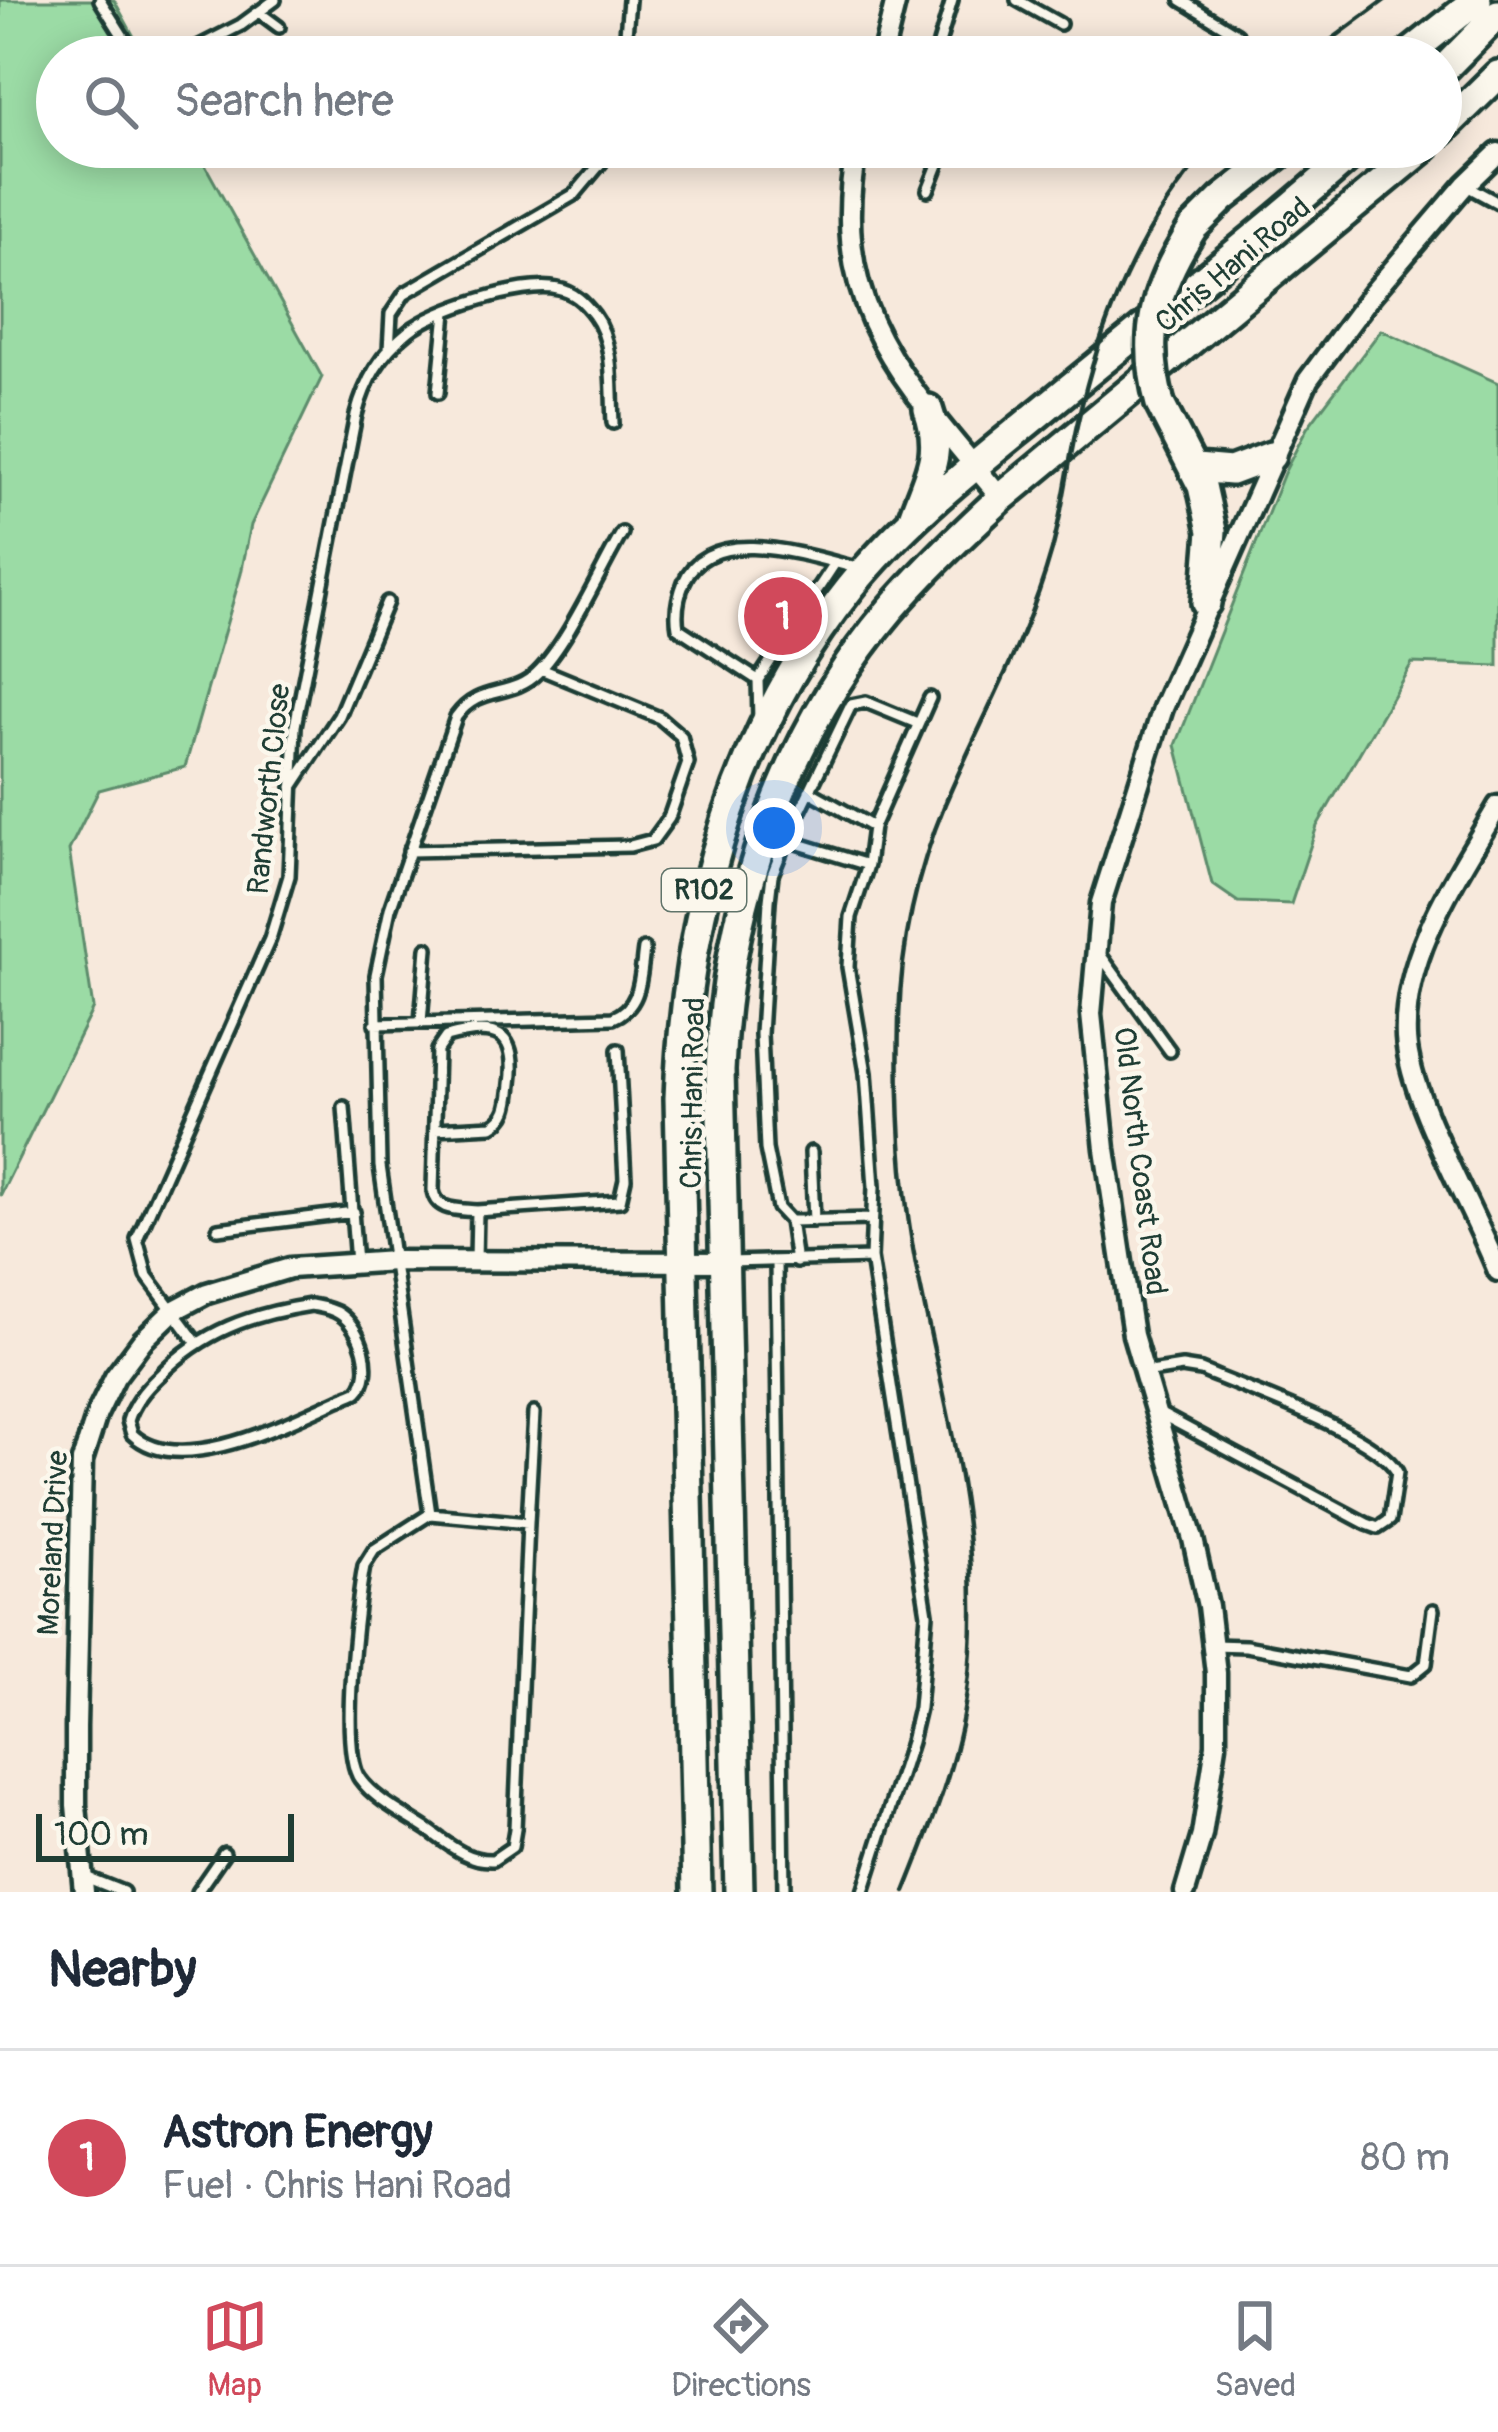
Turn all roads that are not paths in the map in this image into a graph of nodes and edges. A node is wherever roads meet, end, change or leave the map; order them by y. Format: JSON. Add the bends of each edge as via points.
{"nodes":[{"id":1,"x":100,"y":0,"type":"edge"},
{"id":2,"x":275,"y":0,"type":"edge"},
{"id":3,"x":629,"y":0,"type":"edge"},
{"id":4,"x":896,"y":0,"type":"edge"},
{"id":5,"x":952,"y":0,"type":"edge"},
{"id":6,"x":1017,"y":0,"type":"edge"},
{"id":7,"x":1181,"y":0,"type":"edge"},
{"id":8,"x":1477,"y":0,"type":"edge"},
{"id":9,"x":260,"y":13,"type":"junction"},
{"id":10,"x":1498,"y":14,"type":"edge"},
{"id":11,"x":1060,"y":24,"type":"dead end"},
{"id":12,"x":279,"y":27,"type":"dead end"},
{"id":13,"x":1237,"y":34,"type":"dead end"},
{"id":14,"x":123,"y":36,"type":"edge"},
{"id":15,"x":217,"y":36,"type":"edge"},
{"id":16,"x":626,"y":36,"type":"edge"},
{"id":17,"x":887,"y":36,"type":"edge"},
{"id":18,"x":941,"y":36,"type":"edge"},
{"id":19,"x":1432,"y":36,"type":"edge"},
{"id":20,"x":1462,"y":51,"type":"edge"},
{"id":21,"x":1498,"y":75,"type":"edge"},
{"id":22,"x":1462,"y":110,"type":"edge"},
{"id":23,"x":1498,"y":141,"type":"edge"},
{"id":24,"x":1490,"y":159,"type":"edge"},
{"id":25,"x":598,"y":168,"type":"edge"},
{"id":26,"x":855,"y":168,"type":"edge"},
{"id":27,"x":937,"y":168,"type":"edge"},
{"id":28,"x":1261,"y":168,"type":"edge"},
{"id":29,"x":1335,"y":168,"type":"edge"},
{"id":30,"x":1400,"y":168,"type":"edge"},
{"id":31,"x":1465,"y":184,"type":"junction"},
{"id":32,"x":928,"y":190,"type":"dead end"},
{"id":33,"x":1498,"y":202,"type":"edge"},
{"id":34,"x":446,"y":312,"type":"junction"},
{"id":35,"x":389,"y":350,"type":"junction"},
{"id":36,"x":438,"y":393,"type":"dead end"},
{"id":37,"x":928,"y":409,"type":"junction"},
{"id":38,"x":613,"y":423,"type":"dead end"},
{"id":39,"x":1271,"y":457,"type":"junction"},
{"id":40,"x":975,"y":466,"type":"junction"},
{"id":41,"x":1196,"y":468,"type":"junction"},
{"id":42,"x":1000,"y":498,"type":"junction"},
{"id":43,"x":911,"y":521,"type":"junction"},
{"id":44,"x":622,"y":533,"type":"dead end"},
{"id":45,"x":835,"y":563,"type":"junction"},
{"id":46,"x":865,"y":570,"type":"junction"},
{"id":47,"x":387,"y":602,"type":"dead end"},
{"id":48,"x":1206,"y":603,"type":"junction"},
{"id":49,"x":541,"y":670,"type":"junction"},
{"id":50,"x":758,"y":680,"type":"junction"},
{"id":51,"x":930,"y":698,"type":"dead end"},
{"id":52,"x":916,"y":723,"type":"junction"},
{"id":53,"x":761,"y":733,"type":"junction"},
{"id":54,"x":292,"y":787,"type":"junction"},
{"id":55,"x":809,"y":791,"type":"junction"},
{"id":56,"x":1498,"y":806,"type":"edge"},
{"id":57,"x":873,"y":826,"type":"junction"},
{"id":58,"x":786,"y":840,"type":"junction"},
{"id":59,"x":409,"y":851,"type":"junction"},
{"id":60,"x":868,"y":865,"type":"junction"},
{"id":61,"x":427,"y":948,"type":"dead end"},
{"id":62,"x":644,"y":949,"type":"dead end"},
{"id":63,"x":1095,"y":949,"type":"junction"},
{"id":64,"x":421,"y":1022,"type":"junction"},
{"id":65,"x":375,"y":1024,"type":"junction"},
{"id":66,"x":618,"y":1050,"type":"dead end"},
{"id":67,"x":1170,"y":1051,"type":"dead end"},
{"id":68,"x":344,"y":1107,"type":"dead end"},
{"id":69,"x":435,"y":1129,"type":"junction"},
{"id":70,"x":811,"y":1152,"type":"dead end"},
{"id":71,"x":477,"y":1211,"type":"junction"},
{"id":72,"x":353,"y":1212,"type":"junction"},
{"id":73,"x":872,"y":1219,"type":"junction"},
{"id":74,"x":814,"y":1220,"type":"junction"},
{"id":75,"x":790,"y":1221,"type":"junction"},
{"id":76,"x":218,"y":1229,"type":"dead end"},
{"id":77,"x":871,"y":1258,"type":"junction"},
{"id":78,"x":476,"y":1260,"type":"junction"},
{"id":79,"x":680,"y":1260,"type":"junction"},
{"id":80,"x":394,"y":1261,"type":"junction"},
{"id":81,"x":724,"y":1262,"type":"junction"},
{"id":82,"x":776,"y":1262,"type":"junction"},
{"id":83,"x":796,"y":1262,"type":"junction"},
{"id":84,"x":356,"y":1263,"type":"junction"},
{"id":85,"x":1498,"y":1271,"type":"edge"},
{"id":86,"x":173,"y":1311,"type":"junction"},
{"id":87,"x":196,"y":1342,"type":"junction"},
{"id":88,"x":1143,"y":1373,"type":"junction"},
{"id":89,"x":1152,"y":1409,"type":"junction"},
{"id":90,"x":533,"y":1414,"type":"dead end"},
{"id":91,"x":430,"y":1514,"type":"junction"},
{"id":92,"x":528,"y":1523,"type":"junction"},
{"id":93,"x":1432,"y":1610,"type":"dead end"},
{"id":94,"x":1213,"y":1645,"type":"junction"},
{"id":95,"x":224,"y":1853,"type":"dead end"},
{"id":96,"x":84,"y":1884,"type":"edge"},
{"id":97,"x":123,"y":1892,"type":"edge"},
{"id":98,"x":197,"y":1892,"type":"edge"},
{"id":99,"x":697,"y":1892,"type":"edge"},
{"id":100,"x":739,"y":1892,"type":"edge"},
{"id":101,"x":784,"y":1892,"type":"edge"},
{"id":102,"x":862,"y":1892,"type":"edge"},
{"id":103,"x":1185,"y":1892,"type":"edge"}],
"edges":[{"from":1,"to":14,"type":"lane"},
{"from":2,"to":9,"type":"lane"},
{"from":3,"to":16,"type":"lane"},
{"from":4,"to":17,"type":"street"},
{"from":5,"to":18,"type":"lane"},
{"from":6,"to":11,"type":"lane"},
{"from":7,"to":13,"type":"lane"},
{"from":8,"to":19,"type":"main road"},
{"from":9,"to":12,"type":"lane"},
{"from":9,"to":15,"type":"lane"},
{"from":10,"to":20,"type":"main road"},
{"from":21,"to":22,"type":"main road"},
{"from":23,"to":24,"type":"street","name":"Old North Coast Road"},
{"from":24,"to":31,"type":"street","name":"Old North Coast Road"},
{"from":25,"to":35,"type":"lane","via":[[575,194],[405,293],[391,314]]},
{"from":26,"to":37,"type":"street","via":[[848,226],[860,296],[882,346]]},
{"from":27,"to":32,"type":"lane"},
{"from":28,"to":41,"type":"main road","bridge":true,"via":[[1193,228],[1157,298],[1149,348],[1160,404]]},
{"from":29,"to":40,"type":"main road","name":"Chris Hani Road","number":"R102"},
{"from":30,"to":42,"type":"main road","name":"Chris Hani Road","number":"R102"},
{"from":31,"to":33,"type":"lane"},
{"from":31,"to":39,"type":"street","name":"Old North Coast Road","via":[[1339,334]]},
{"from":34,"to":35,"type":"lane","name":"Randworth Close"},
{"from":34,"to":36,"type":"lane"},
{"from":34,"to":38,"type":"lane","name":"Randworth Close","via":[[540,287],[578,297],[598,320],[609,359]]},
{"from":35,"to":54,"type":"lane","name":"Randworth Close","via":[[356,415],[295,727]]},
{"from":37,"to":40,"type":"street"},
{"from":37,"to":43,"type":"main road","via":[[937,451]]},
{"from":39,"to":41,"type":"main road","via":[[1231,471]]},
{"from":39,"to":48,"type":"street","name":"Old North Coast Road"},
{"from":40,"to":42,"type":"street"},
{"from":40,"to":43,"type":"main road","name":"Chris Hani Road","number":"R102"},
{"from":41,"to":48,"type":"main road","via":[[1212,531]]},
{"from":42,"to":81,"type":"main road","name":"Chris Hani Road","number":"R102","via":[[889,611],[850,664],[771,817],[722,1014]]},
{"from":43,"to":46,"type":"main road","name":"Chris Hani Road","number":"R102"},
{"from":44,"to":49,"type":"lane"},
{"from":45,"to":46,"type":"lane"},
{"from":45,"to":50,"type":"lane"},
{"from":45,"to":50,"type":"lane","via":[[775,550],[718,550],[691,568],[678,628]]},
{"from":46,"to":53,"type":"main road","name":"Chris Hani Road","number":"R102","via":[[793,671]]},
{"from":47,"to":54,"type":"lane","via":[[339,716]]},
{"from":48,"to":63,"type":"street","name":"Old North Coast Road","via":[[1114,852]]},
{"from":49,"to":59,"type":"lane","via":[[465,703]]},
{"from":49,"to":59,"type":"lane","via":[[660,718],[681,736],[688,763],[660,833],[630,846]]},
{"from":50,"to":53,"type":"lane"},
{"from":51,"to":52,"type":"lane"},
{"from":52,"to":55,"type":"lane","via":[[856,702]]},
{"from":52,"to":57,"type":"lane"},
{"from":53,"to":79,"type":"main road","name":"Chris Hani Road","number":"R102","via":[[724,820],[688,970]]},
{"from":54,"to":86,"type":"lane","name":"Randworth Close","via":[[289,876],[278,919],[137,1240],[147,1276]]},
{"from":55,"to":57,"type":"lane"},
{"from":55,"to":58,"type":"lane"},
{"from":56,"to":85,"type":"street","via":[[1427,938],[1406,1036],[1420,1093]]},
{"from":57,"to":60,"type":"lane"},
{"from":58,"to":60,"type":"lane"},
{"from":58,"to":75,"type":"lane","via":[[772,875],[761,1054],[769,1172]]},
{"from":59,"to":65,"type":"lane","via":[[381,943]]},
{"from":60,"to":73,"type":"lane","via":[[851,917],[848,967],[866,1073]]},
{"from":61,"to":64,"type":"lane"},
{"from":62,"to":64,"type":"lane","via":[[634,1002],[613,1018]]},
{"from":63,"to":67,"type":"lane"},
{"from":63,"to":88,"type":"street","name":"Old North Coast Road","via":[[1095,1073]]},
{"from":64,"to":65,"type":"lane"},
{"from":65,"to":80,"type":"lane","via":[[380,1166]]},
{"from":66,"to":71,"type":"lane","via":[[620,1201]]},
{"from":68,"to":72,"type":"lane"},
{"from":69,"to":69,"type":"lane","via":[[440,1043],[496,1033],[514,1057],[500,1122]]},
{"from":69,"to":71,"type":"lane","via":[[434,1198],[443,1207]]},
{"from":70,"to":74,"type":"lane"},
{"from":71,"to":78,"type":"lane"},
{"from":72,"to":76,"type":"lane"},
{"from":72,"to":84,"type":"lane"},
{"from":73,"to":74,"type":"lane"},
{"from":73,"to":77,"type":"lane"},
{"from":74,"to":75,"type":"lane"},
{"from":75,"to":83,"type":"lane"},
{"from":77,"to":83,"type":"lane"},
{"from":77,"to":102,"type":"lane","via":[[927,1614],[919,1708]]},
{"from":78,"to":79,"type":"street","name":"Moreland Drive"},
{"from":78,"to":80,"type":"street","name":"Moreland Drive"},
{"from":79,"to":81,"type":"street","name":"Moreland Drive"},
{"from":79,"to":99,"type":"main road","name":"Chris Hani Road","number":"R102"},
{"from":80,"to":84,"type":"street","name":"Moreland Drive"},
{"from":80,"to":91,"type":"lane"},
{"from":81,"to":82,"type":"lane"},
{"from":81,"to":100,"type":"main road","name":"Chris Hani Road","number":"R102"},
{"from":82,"to":83,"type":"lane"},
{"from":82,"to":101,"type":"lane"},
{"from":84,"to":86,"type":"street","name":"Moreland Drive","via":[[290,1268]]},
{"from":86,"to":87,"type":"lane"},
{"from":86,"to":96,"type":"street","name":"Moreland Drive","via":[[115,1377],[82,1461],[76,1805]]},
{"from":87,"to":87,"type":"lane","via":[[269,1310],[328,1308],[351,1326],[366,1380],[357,1392],[202,1452],[140,1441],[128,1421],[137,1401]]},
{"from":88,"to":89,"type":"street","name":"Old North Coast Road"},
{"from":88,"to":89,"type":"lane","via":[[1201,1370],[1378,1452],[1397,1472],[1390,1520],[1367,1524]]},
{"from":89,"to":94,"type":"street","name":"Old North Coast Road","via":[[1193,1539]]},
{"from":90,"to":92,"type":"lane"},
{"from":91,"to":92,"type":"lane"},
{"from":91,"to":92,"type":"lane","via":[[374,1550],[364,1566],[352,1762],[375,1792],[480,1861],[503,1856],[515,1829]]},
{"from":93,"to":94,"type":"lane","via":[[1426,1664],[1411,1676]]},
{"from":94,"to":103,"type":"street","name":"Old North Coast Road","via":[[1216,1744]]},
{"from":95,"to":98,"type":"lane"},
{"from":96,"to":97,"type":"lane"}]}
